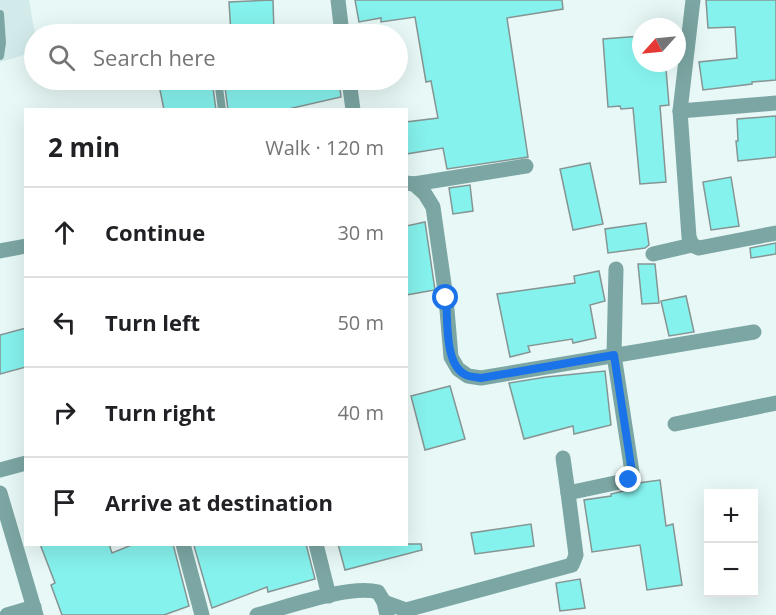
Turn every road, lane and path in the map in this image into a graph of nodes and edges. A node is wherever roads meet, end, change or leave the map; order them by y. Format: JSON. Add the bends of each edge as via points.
{"nodes":[{"id":1,"x":338,"y":0,"type":"edge"},
{"id":2,"x":693,"y":0,"type":"edge"},
{"id":3,"x":0,"y":14,"type":"edge"},
{"id":4,"x":341,"y":24,"type":"edge"},
{"id":5,"x":0,"y":56,"type":"edge"},
{"id":6,"x":219,"y":90,"type":"edge"},
{"id":7,"x":350,"y":90,"type":"edge"},
{"id":8,"x":776,"y":104,"type":"edge"},
{"id":9,"x":222,"y":108,"type":"edge"},
{"id":10,"x":353,"y":108,"type":"edge"},
{"id":11,"x":680,"y":111,"type":"junction"},
{"id":12,"x":526,"y":166,"type":"dead end"},
{"id":13,"x":410,"y":183,"type":"edge"},
{"id":14,"x":776,"y":233,"type":"edge"},
{"id":15,"x":692,"y":245,"type":"junction"},
{"id":16,"x":24,"y":246,"type":"edge"},
{"id":17,"x":0,"y":251,"type":"edge"},
{"id":18,"x":653,"y":254,"type":"dead end"},
{"id":19,"x":616,"y":269,"type":"dead end"},
{"id":20,"x":754,"y":332,"type":"dead end"},
{"id":21,"x":614,"y":355,"type":"junction"},
{"id":22,"x":776,"y":403,"type":"edge"},
{"id":23,"x":675,"y":424,"type":"dead end"},
{"id":24,"x":562,"y":458,"type":"dead end"},
{"id":25,"x":24,"y":464,"type":"edge"},
{"id":26,"x":0,"y":470,"type":"edge"},
{"id":27,"x":0,"y":493,"type":"edge"},
{"id":28,"x":568,"y":494,"type":"junction"},
{"id":29,"x":184,"y":546,"type":"edge"},
{"id":30,"x":316,"y":546,"type":"edge"},
{"id":31,"x":329,"y":596,"type":"junction"},
{"id":32,"x":385,"y":608,"type":"edge"},
{"id":33,"x":35,"y":611,"type":"edge"},
{"id":34,"x":406,"y":613,"type":"edge"},
{"id":35,"x":7,"y":615,"type":"edge"},
{"id":36,"x":202,"y":615,"type":"edge"},
{"id":37,"x":257,"y":615,"type":"edge"}],
"edges":[{"from":1,"to":4,"type":"street"},
{"from":2,"to":11,"type":"street"},
{"from":3,"to":5,"type":"lane"},
{"from":6,"to":9,"type":"lane"},
{"from":7,"to":10,"type":"street"},
{"from":8,"to":11,"type":"street"},
{"from":11,"to":15,"type":"street","via":[[688,237]]},
{"from":12,"to":13,"type":"street"},
{"from":13,"to":21,"type":"street","via":[[425,194],[433,207],[451,357],[458,369],[481,378]]},
{"from":14,"to":15,"type":"street","via":[[699,248]]},
{"from":15,"to":18,"type":"street"},
{"from":16,"to":17,"type":"street"},
{"from":19,"to":21,"type":"street"},
{"from":20,"to":21,"type":"street"},
{"from":21,"to":28,"type":"street","via":[[632,472],[629,480]]},
{"from":22,"to":23,"type":"street"},
{"from":24,"to":28,"type":"street"},
{"from":25,"to":26,"type":"street"},
{"from":27,"to":33,"type":"street"},
{"from":28,"to":34,"type":"street","via":[[576,555],[572,566]]},
{"from":29,"to":36,"type":"street"},
{"from":30,"to":31,"type":"street"},
{"from":31,"to":32,"type":"street","via":[[368,589],[378,592]]},
{"from":31,"to":37,"type":"street"},
{"from":32,"to":34,"type":"street"},
{"from":33,"to":35,"type":"street"}]}
